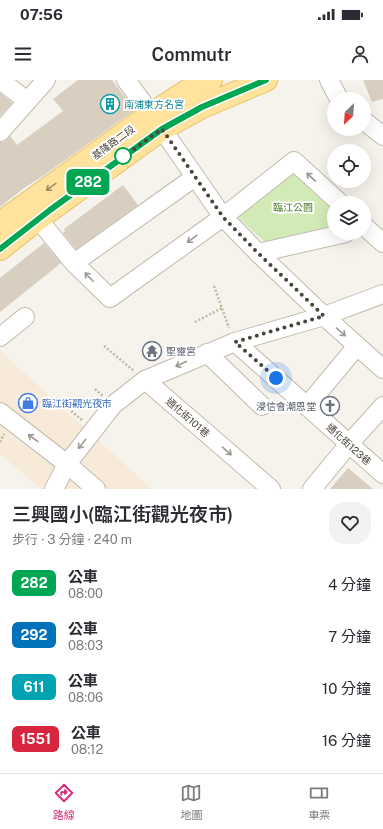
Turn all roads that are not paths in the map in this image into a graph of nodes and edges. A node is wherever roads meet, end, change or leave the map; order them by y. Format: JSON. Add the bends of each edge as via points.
{"nodes":[{"id":1,"x":0,"y":80,"type":"edge"},
{"id":2,"x":46,"y":80,"type":"edge"},
{"id":3,"x":126,"y":80,"type":"edge"},
{"id":4,"x":211,"y":80,"type":"edge"},
{"id":5,"x":266,"y":80,"type":"edge"},
{"id":6,"x":329,"y":80,"type":"edge"},
{"id":7,"x":335,"y":92,"type":"edge"},
{"id":8,"x":27,"y":101,"type":"junction"},
{"id":9,"x":157,"y":122,"type":"junction"},
{"id":10,"x":371,"y":127,"type":"edge"},
{"id":11,"x":0,"y":132,"type":"edge"},
{"id":12,"x":383,"y":136,"type":"edge"},
{"id":13,"x":195,"y":177,"type":"junction"},
{"id":14,"x":332,"y":196,"type":"edge"},
{"id":15,"x":223,"y":217,"type":"junction"},
{"id":16,"x":38,"y":219,"type":"junction"},
{"id":17,"x":0,"y":223,"type":"edge"},
{"id":18,"x":371,"y":228,"type":"edge"},
{"id":19,"x":327,"y":237,"type":"edge"},
{"id":20,"x":383,"y":243,"type":"edge"},
{"id":21,"x":0,"y":249,"type":"edge"},
{"id":22,"x":258,"y":253,"type":"junction"},
{"id":23,"x":74,"y":263,"type":"junction"},
{"id":24,"x":383,"y":294,"type":"edge"},
{"id":25,"x":324,"y":316,"type":"junction"},
{"id":26,"x":25,"y":317,"type":"dead end"},
{"id":27,"x":0,"y":337,"type":"edge"},
{"id":28,"x":235,"y":342,"type":"junction"},
{"id":29,"x":357,"y":346,"type":"junction"},
{"id":30,"x":207,"y":353,"type":"junction"},
{"id":31,"x":383,"y":369,"type":"edge"},
{"id":32,"x":145,"y":380,"type":"junction"},
{"id":33,"x":262,"y":406,"type":"dead end"},
{"id":34,"x":307,"y":406,"type":"junction"},
{"id":35,"x":383,"y":406,"type":"edge"},
{"id":36,"x":0,"y":412,"type":"edge"},
{"id":37,"x":349,"y":444,"type":"junction"},
{"id":38,"x":67,"y":464,"type":"junction"},
{"id":39,"x":383,"y":474,"type":"edge"},
{"id":40,"x":54,"y":489,"type":"edge"},
{"id":41,"x":96,"y":489,"type":"edge"},
{"id":42,"x":271,"y":489,"type":"edge"},
{"id":43,"x":312,"y":489,"type":"edge"}],
"edges":[{"from":1,"to":8,"type":"street"},
{"from":2,"to":8,"type":"street"},
{"from":3,"to":9,"type":"street"},
{"from":4,"to":9,"type":"main road","name":"基隆路二段","via":[[190,89]]},
{"from":5,"to":9,"type":"main road","name":"基隆路二段","via":[[202,107]]},
{"from":6,"to":7,"type":"street"},
{"from":8,"to":11,"type":"street"},
{"from":9,"to":13,"type":"street"},
{"from":9,"to":16,"type":"main road","name":"基隆路二段"},
{"from":9,"to":17,"type":"main road","name":"基隆路二段","one_way":true},
{"from":10,"to":12,"type":"street"},
{"from":13,"to":15,"type":"street"},
{"from":13,"to":23,"type":"street"},
{"from":14,"to":15,"type":"street","one_way":true,"via":[[294,161]]},
{"from":15,"to":22,"type":"street"},
{"from":15,"to":23,"type":"street","one_way":true,"via":[[110,298]]},
{"from":16,"to":21,"type":"main road","name":"基隆路二段"},
{"from":16,"to":23,"type":"street"},
{"from":18,"to":20,"type":"street"},
{"from":19,"to":22,"type":"street"},
{"from":22,"to":25,"type":"street"},
{"from":24,"to":25,"type":"street"},
{"from":25,"to":28,"type":"street"},
{"from":25,"to":29,"type":"street","one_way":true},
{"from":26,"to":27,"type":"street"},
{"from":28,"to":30,"type":"street"},
{"from":28,"to":34,"type":"street","name":"通化街123巷"},
{"from":29,"to":31,"type":"street"},
{"from":29,"to":34,"type":"street"},
{"from":30,"to":32,"type":"street","one_way":true},
{"from":30,"to":33,"type":"street"},
{"from":32,"to":38,"type":"street","one_way":true,"via":[[114,406]]},
{"from":32,"to":42,"type":"street","name":"通化街101巷","one_way":true},
{"from":34,"to":37,"type":"street","name":"通化街123巷"},
{"from":35,"to":37,"type":"street"},
{"from":38,"to":36,"type":"street","one_way":true},
{"from":37,"to":39,"type":"street","name":"通化街123巷"},
{"from":37,"to":43,"type":"street"},
{"from":38,"to":40,"type":"street"},
{"from":38,"to":41,"type":"street"}]}
